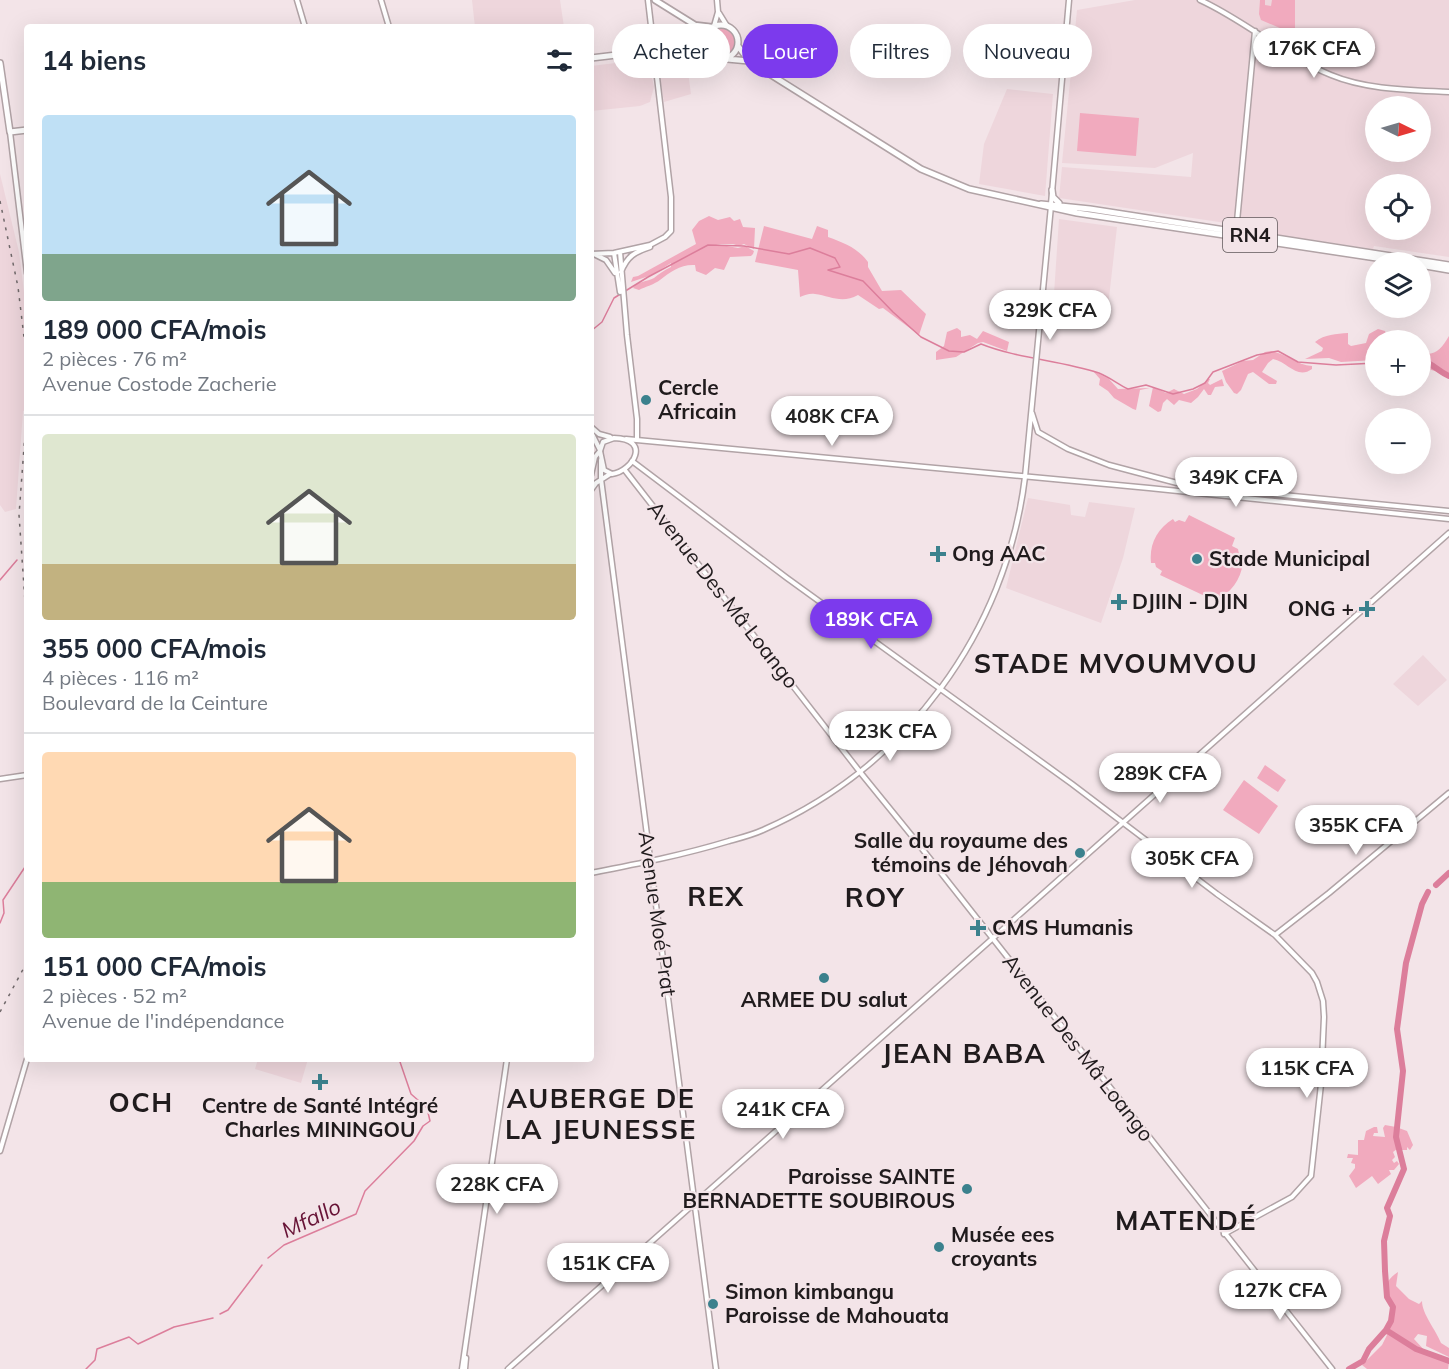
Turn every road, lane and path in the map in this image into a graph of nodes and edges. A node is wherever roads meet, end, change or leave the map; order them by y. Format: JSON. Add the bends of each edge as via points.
{"nodes":[{"id":1,"x":297,"y":0,"type":"edge"},
{"id":2,"x":381,"y":0,"type":"edge"},
{"id":3,"x":648,"y":0,"type":"edge"},
{"id":4,"x":655,"y":0,"type":"edge"},
{"id":5,"x":717,"y":0,"type":"edge"},
{"id":6,"x":1071,"y":0,"type":"edge"},
{"id":7,"x":1200,"y":0,"type":"edge"},
{"id":8,"x":718,"y":12,"type":"junction"},
{"id":9,"x":305,"y":24,"type":"edge"},
{"id":10,"x":389,"y":24,"type":"edge"},
{"id":11,"x":650,"y":24,"type":"edge"},
{"id":12,"x":693,"y":24,"type":"edge"},
{"id":13,"x":714,"y":24,"type":"edge"},
{"id":14,"x":726,"y":24,"type":"edge"},
{"id":15,"x":730,"y":28,"type":"edge"},
{"id":16,"x":1255,"y":31,"type":"junction"},
{"id":17,"x":738,"y":45,"type":"junction"},
{"id":18,"x":742,"y":50,"type":"edge"},
{"id":19,"x":612,"y":56,"type":"edge"},
{"id":20,"x":730,"y":57,"type":"edge"},
{"id":21,"x":594,"y":58,"type":"edge"},
{"id":22,"x":0,"y":63,"type":"edge"},
{"id":23,"x":656,"y":78,"type":"edge"},
{"id":24,"x":777,"y":78,"type":"edge"},
{"id":25,"x":1449,"y":92,"type":"edge"},
{"id":26,"x":24,"y":130,"type":"edge"},
{"id":27,"x":10,"y":132,"type":"junction"},
{"id":28,"x":1052,"y":190,"type":"junction"},
{"id":29,"x":1063,"y":205,"type":"junction"},
{"id":30,"x":1051,"y":206,"type":"junction"},
{"id":31,"x":1236,"y":232,"type":"junction"},
{"id":32,"x":665,"y":237,"type":"junction"},
{"id":33,"x":24,"y":248,"type":"edge"},
{"id":34,"x":617,"y":252,"type":"junction"},
{"id":35,"x":594,"y":254,"type":"edge"},
{"id":36,"x":594,"y":255,"type":"edge"},
{"id":37,"x":1365,"y":256,"type":"edge"},
{"id":38,"x":1449,"y":265,"type":"edge"},
{"id":39,"x":1431,"y":267,"type":"edge"},
{"id":40,"x":1449,"y":270,"type":"edge"},
{"id":41,"x":619,"y":275,"type":"junction"},
{"id":42,"x":1032,"y":413,"type":"junction"},
{"id":43,"x":594,"y":431,"type":"edge"},
{"id":44,"x":1040,"y":434,"type":"junction"},
{"id":45,"x":594,"y":435,"type":"edge"},
{"id":46,"x":1029,"y":436,"type":"junction"},
{"id":47,"x":614,"y":438,"type":"junction"},
{"id":48,"x":626,"y":439,"type":"junction"},
{"id":49,"x":637,"y":439,"type":"junction"},
{"id":50,"x":636,"y":447,"type":"junction"},
{"id":51,"x":600,"y":451,"type":"junction"},
{"id":52,"x":601,"y":460,"type":"junction"},
{"id":53,"x":594,"y":461,"type":"edge"},
{"id":54,"x":632,"y":461,"type":"junction"},
{"id":55,"x":624,"y":469,"type":"junction"},
{"id":56,"x":610,"y":474,"type":"junction"},
{"id":57,"x":1025,"y":477,"type":"junction"},
{"id":58,"x":601,"y":479,"type":"junction"},
{"id":59,"x":594,"y":484,"type":"edge"},
{"id":60,"x":1449,"y":511,"type":"edge"},
{"id":61,"x":1449,"y":519,"type":"edge"},
{"id":62,"x":1449,"y":533,"type":"edge"},
{"id":63,"x":941,"y":689,"type":"junction"},
{"id":64,"x":860,"y":772,"type":"junction"},
{"id":65,"x":24,"y":775,"type":"edge"},
{"id":66,"x":0,"y":779,"type":"edge"},
{"id":67,"x":1449,"y":793,"type":"edge"},
{"id":68,"x":1123,"y":823,"type":"junction"},
{"id":69,"x":650,"y":862,"type":"junction"},
{"id":70,"x":594,"y":872,"type":"edge"},
{"id":71,"x":1275,"y":935,"type":"junction"},
{"id":72,"x":992,"y":938,"type":"junction"},
{"id":73,"x":26,"y":1062,"type":"edge"},
{"id":74,"x":508,"y":1062,"type":"edge"},
{"id":75,"x":0,"y":1151,"type":"edge"},
{"id":76,"x":694,"y":1204,"type":"junction"},
{"id":77,"x":1224,"y":1234,"type":"junction"},
{"id":78,"x":463,"y":1369,"type":"edge"},
{"id":79,"x":508,"y":1369,"type":"edge"},
{"id":80,"x":716,"y":1369,"type":"edge"},
{"id":81,"x":1332,"y":1369,"type":"edge"}],
"edges":[{"from":1,"to":9,"type":"street"},
{"from":2,"to":10,"type":"street"},
{"from":3,"to":11,"type":"street"},
{"from":4,"to":12,"type":"main road"},
{"from":5,"to":8,"type":"street"},
{"from":6,"to":28,"type":"street"},
{"from":7,"to":16,"type":"street"},
{"from":8,"to":13,"type":"street"},
{"from":8,"to":14,"type":"street"},
{"from":15,"to":17,"type":"highway","number":"RN4","via":[[736,33]]},
{"from":16,"to":25,"type":"street","via":[[1284,51],[1341,79]]},
{"from":16,"to":31,"type":"street"},
{"from":17,"to":18,"type":"highway","number":"RN4"},
{"from":17,"to":20,"type":"highway"},
{"from":19,"to":21,"type":"highway","number":"RN4"},
{"from":22,"to":27,"type":"highway"},
{"from":23,"to":32,"type":"street","via":[[671,197],[672,226]]},
{"from":24,"to":30,"type":"highway","number":"RN4","via":[[921,169],[969,189]]},
{"from":26,"to":27,"type":"highway"},
{"from":27,"to":33,"type":"street"},
{"from":28,"to":29,"type":"highway","via":[[1055,201]]},
{"from":28,"to":30,"type":"street"},
{"from":29,"to":30,"type":"highway","number":"RN4"},
{"from":29,"to":31,"type":"highway","number":"RN4"},
{"from":30,"to":37,"type":"highway","number":"RN4"},
{"from":30,"to":42,"type":"street"},
{"from":31,"to":38,"type":"highway","number":"RN4"},
{"from":32,"to":34,"type":"street","via":[[657,243]]},
{"from":32,"to":41,"type":"street","via":[[627,259]]},
{"from":34,"to":35,"type":"street"},
{"from":34,"to":41,"type":"street"},
{"from":36,"to":41,"type":"street"},
{"from":39,"to":40,"type":"highway"},
{"from":41,"to":49,"type":"street","via":[[638,419]]},
{"from":42,"to":44,"type":"street"},
{"from":42,"to":46,"type":"street"},
{"from":43,"to":47,"type":"street"},
{"from":44,"to":46,"type":"street"},
{"from":44,"to":60,"type":"street","via":[[1109,465],[1177,483]]},
{"from":45,"to":51,"type":"street"},
{"from":46,"to":57,"type":"street"},
{"from":47,"to":48,"type":"street"},
{"from":47,"to":51,"type":"street","via":[[603,442]]},
{"from":48,"to":49,"type":"street"},
{"from":48,"to":50,"type":"street"},
{"from":49,"to":50,"type":"street"},
{"from":49,"to":57,"type":"street"},
{"from":50,"to":54,"type":"street"},
{"from":51,"to":52,"type":"street"},
{"from":51,"to":53,"type":"street"},
{"from":52,"to":56,"type":"street"},
{"from":52,"to":58,"type":"street","name":"Avenue Moé Prat"},
{"from":54,"to":55,"type":"street"},
{"from":54,"to":63,"type":"street"},
{"from":55,"to":56,"type":"street"},
{"from":55,"to":64,"type":"street","name":"Avenue Des Mâ Loango"},
{"from":56,"to":58,"type":"street"},
{"from":57,"to":61,"type":"street"},
{"from":57,"to":63,"type":"street","via":[[1021,512],[997,589]]},
{"from":58,"to":59,"type":"street"},
{"from":58,"to":69,"type":"street","name":"Avenue Moé Prat"},
{"from":62,"to":68,"type":"street"},
{"from":63,"to":64,"type":"street","via":[[911,726]]},
{"from":63,"to":68,"type":"street"},
{"from":64,"to":69,"type":"street","via":[[761,831]]},
{"from":64,"to":72,"type":"street","name":"Avenue Des Mâ Loango"},
{"from":65,"to":66,"type":"street"},
{"from":67,"to":71,"type":"street"},
{"from":68,"to":71,"type":"street"},
{"from":68,"to":72,"type":"street"},
{"from":69,"to":70,"type":"street"},
{"from":69,"to":76,"type":"street","name":"Avenue Moé Prat"},
{"from":71,"to":77,"type":"street","via":[[1312,973],[1323,1001],[1321,1084],[1312,1171],[1309,1180],[1292,1197]]},
{"from":72,"to":76,"type":"street"},
{"from":72,"to":77,"type":"street","name":"Avenue Des Mâ Loango"},
{"from":73,"to":75,"type":"street"},
{"from":74,"to":78,"type":"street"},
{"from":76,"to":79,"type":"street"},
{"from":76,"to":80,"type":"street","name":"Avenue Moé Prat"},
{"from":77,"to":81,"type":"street","name":"Avenue Des Mâ Loango"}]}
